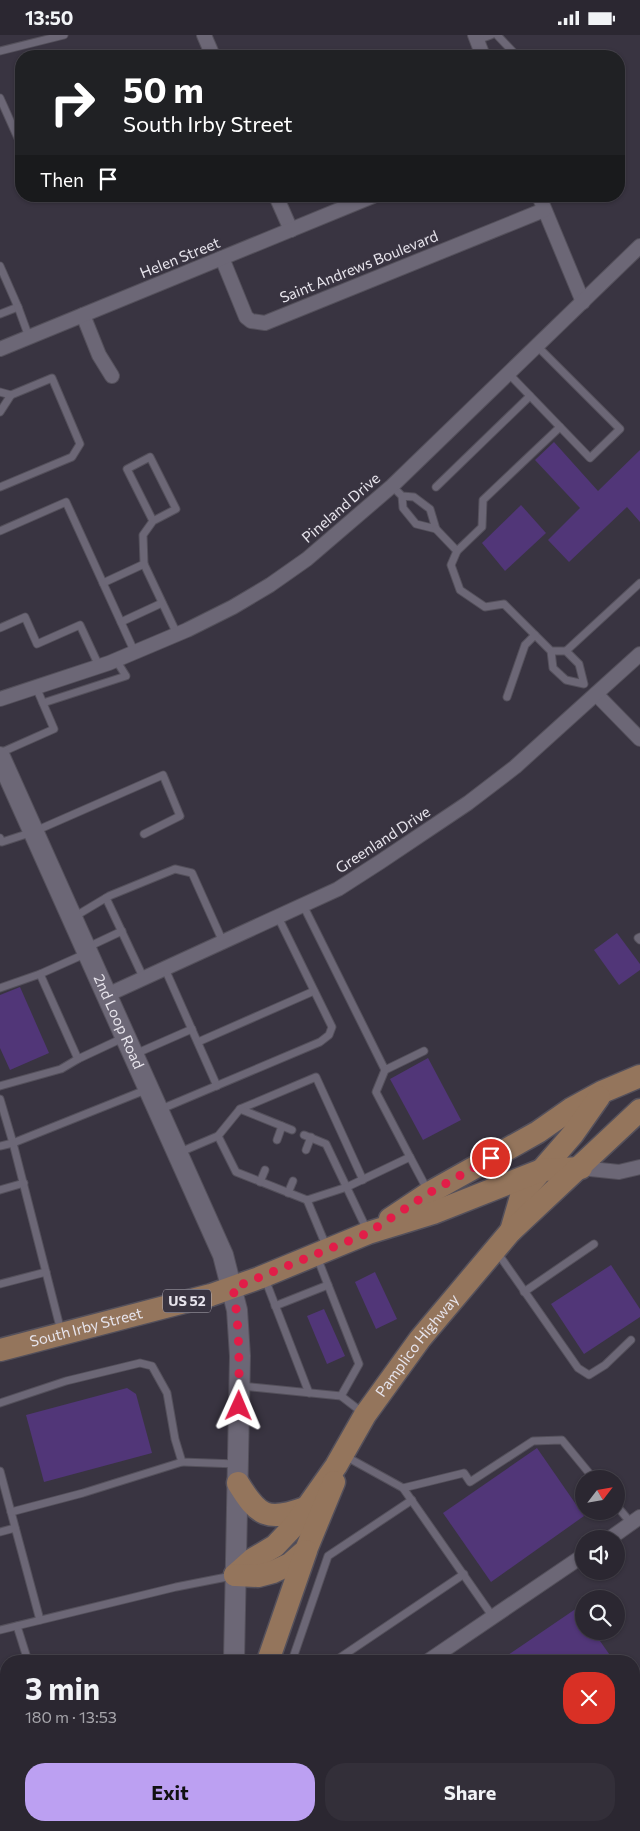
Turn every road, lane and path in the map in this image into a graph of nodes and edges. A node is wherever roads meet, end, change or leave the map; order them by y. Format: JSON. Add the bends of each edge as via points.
{"nodes":[{"id":1,"x":64,"y":35,"type":"edge"},
{"id":2,"x":204,"y":35,"type":"edge"},
{"id":3,"x":491,"y":35,"type":"edge"},
{"id":4,"x":497,"y":35,"type":"edge"},
{"id":5,"x":476,"y":37,"type":"edge"},
{"id":6,"x":210,"y":50,"type":"edge"},
{"id":7,"x":481,"y":50,"type":"edge"},
{"id":8,"x":511,"y":50,"type":"edge"},
{"id":9,"x":0,"y":51,"type":"edge"},
{"id":10,"x":0,"y":98,"type":"edge"},
{"id":11,"x":15,"y":132,"type":"edge"},
{"id":12,"x":279,"y":202,"type":"edge"},
{"id":13,"x":359,"y":202,"type":"edge"},
{"id":14,"x":541,"y":202,"type":"edge"},
{"id":15,"x":544,"y":210,"type":"junction"},
{"id":16,"x":291,"y":230,"type":"junction"},
{"id":17,"x":640,"y":246,"type":"edge"},
{"id":18,"x":222,"y":258,"type":"junction"},
{"id":19,"x":0,"y":265,"type":"edge"},
{"id":20,"x":583,"y":302,"type":"junction"},
{"id":21,"x":18,"y":307,"type":"junction"},
{"id":22,"x":0,"y":314,"type":"edge"},
{"id":23,"x":83,"y":315,"type":"junction"},
{"id":24,"x":29,"y":337,"type":"junction"},
{"id":25,"x":537,"y":346,"type":"junction"},
{"id":26,"x":0,"y":349,"type":"edge"},
{"id":27,"x":508,"y":373,"type":"junction"},
{"id":28,"x":112,"y":376,"type":"dead end"},
{"id":29,"x":0,"y":392,"type":"edge"},
{"id":30,"x":10,"y":395,"type":"junction"},
{"id":31,"x":0,"y":396,"type":"edge"},
{"id":32,"x":530,"y":396,"type":"junction"},
{"id":33,"x":0,"y":400,"type":"edge"},
{"id":34,"x":0,"y":406,"type":"edge"},
{"id":35,"x":0,"y":412,"type":"edge"},
{"id":36,"x":560,"y":427,"type":"junction"},
{"id":37,"x":0,"y":487,"type":"edge"},
{"id":38,"x":436,"y":487,"type":"dead end"},
{"id":39,"x":397,"y":491,"type":"junction"},
{"id":40,"x":153,"y":521,"type":"junction"},
{"id":41,"x":436,"y":529,"type":"junction"},
{"id":42,"x":0,"y":531,"type":"edge"},
{"id":43,"x":456,"y":551,"type":"junction"},
{"id":44,"x":144,"y":564,"type":"junction"},
{"id":45,"x":103,"y":583,"type":"junction"},
{"id":46,"x":640,"y":583,"type":"edge"},
{"id":47,"x":162,"y":603,"type":"junction"},
{"id":48,"x":121,"y":622,"type":"junction"},
{"id":49,"x":0,"y":628,"type":"edge"},
{"id":50,"x":177,"y":634,"type":"junction"},
{"id":51,"x":535,"y":635,"type":"junction"},
{"id":52,"x":550,"y":651,"type":"junction"},
{"id":53,"x":566,"y":651,"type":"junction"},
{"id":54,"x":135,"y":653,"type":"junction"},
{"id":55,"x":640,"y":654,"type":"edge"},
{"id":56,"x":116,"y":660,"type":"junction"},
{"id":57,"x":99,"y":666,"type":"junction"},
{"id":58,"x":584,"y":684,"type":"junction"},
{"id":59,"x":36,"y":686,"type":"junction"},
{"id":60,"x":596,"y":694,"type":"junction"},
{"id":61,"x":507,"y":697,"type":"dead end"},
{"id":62,"x":0,"y":699,"type":"edge"},
{"id":63,"x":44,"y":703,"type":"junction"},
{"id":64,"x":640,"y":739,"type":"edge"},
{"id":65,"x":0,"y":753,"type":"edge"},
{"id":66,"x":0,"y":757,"type":"edge"},
{"id":67,"x":33,"y":832,"type":"junction"},
{"id":68,"x":144,"y":834,"type":"dead end"},
{"id":69,"x":0,"y":838,"type":"edge"},
{"id":70,"x":106,"y":898,"type":"junction"},
{"id":71,"x":303,"y":905,"type":"junction"},
{"id":72,"x":278,"y":917,"type":"junction"},
{"id":73,"x":72,"y":919,"type":"junction"},
{"id":74,"x":122,"y":931,"type":"junction"},
{"id":75,"x":223,"y":942,"type":"junction"},
{"id":76,"x":87,"y":951,"type":"junction"},
{"id":77,"x":165,"y":969,"type":"junction"},
{"id":78,"x":40,"y":974,"type":"junction"},
{"id":79,"x":144,"y":979,"type":"junction"},
{"id":80,"x":0,"y":987,"type":"edge"},
{"id":81,"x":314,"y":991,"type":"junction"},
{"id":82,"x":107,"y":995,"type":"junction"},
{"id":83,"x":192,"y":1029,"type":"junction"},
{"id":84,"x":125,"y":1036,"type":"junction"},
{"id":85,"x":198,"y":1042,"type":"junction"},
{"id":86,"x":424,"y":1051,"type":"dead end"},
{"id":87,"x":134,"y":1055,"type":"junction"},
{"id":88,"x":78,"y":1059,"type":"junction"},
{"id":89,"x":385,"y":1070,"type":"junction"},
{"id":90,"x":640,"y":1076,"type":"edge"},
{"id":91,"x":0,"y":1086,"type":"edge"},
{"id":92,"x":217,"y":1086,"type":"junction"},
{"id":93,"x":149,"y":1089,"type":"junction"},
{"id":94,"x":602,"y":1092,"type":"junction"},
{"id":95,"x":0,"y":1099,"type":"edge"},
{"id":96,"x":240,"y":1109,"type":"junction"},
{"id":97,"x":640,"y":1110,"type":"edge"},
{"id":98,"x":158,"y":1111,"type":"junction"},
{"id":99,"x":282,"y":1126,"type":"junction"},
{"id":100,"x":292,"y":1130,"type":"dead end"},
{"id":101,"x":218,"y":1136,"type":"junction"},
{"id":102,"x":277,"y":1139,"type":"dead end"},
{"id":103,"x":13,"y":1143,"type":"junction"},
{"id":104,"x":0,"y":1146,"type":"edge"},
{"id":105,"x":306,"y":1151,"type":"dead end"},
{"id":106,"x":178,"y":1154,"type":"junction"},
{"id":107,"x":410,"y":1157,"type":"junction"},
{"id":108,"x":640,"y":1167,"type":"edge"},
{"id":109,"x":581,"y":1168,"type":"junction"},
{"id":110,"x":265,"y":1170,"type":"dead end"},
{"id":111,"x":542,"y":1171,"type":"junction"},
{"id":112,"x":363,"y":1180,"type":"junction"},
{"id":113,"x":260,"y":1181,"type":"junction"},
{"id":114,"x":293,"y":1181,"type":"dead end"},
{"id":115,"x":24,"y":1183,"type":"junction"},
{"id":116,"x":347,"y":1187,"type":"junction"},
{"id":117,"x":0,"y":1190,"type":"edge"},
{"id":118,"x":288,"y":1193,"type":"junction"},
{"id":119,"x":429,"y":1193,"type":"junction"},
{"id":120,"x":307,"y":1200,"type":"junction"},
{"id":121,"x":510,"y":1232,"type":"junction"},
{"id":122,"x":368,"y":1233,"type":"junction"},
{"id":123,"x":594,"y":1244,"type":"dead end"},
{"id":124,"x":495,"y":1250,"type":"junction"},
{"id":125,"x":322,"y":1252,"type":"junction"},
{"id":126,"x":46,"y":1272,"type":"junction"},
{"id":127,"x":264,"y":1276,"type":"junction"},
{"id":128,"x":0,"y":1284,"type":"edge"},
{"id":129,"x":328,"y":1285,"type":"junction"},
{"id":130,"x":233,"y":1288,"type":"junction"},
{"id":131,"x":524,"y":1292,"type":"junction"},
{"id":132,"x":275,"y":1307,"type":"junction"},
{"id":133,"x":62,"y":1334,"type":"junction"},
{"id":134,"x":631,"y":1340,"type":"dead end"},
{"id":135,"x":0,"y":1350,"type":"edge"},
{"id":136,"x":239,"y":1386,"type":"junction"},
{"id":137,"x":308,"y":1393,"type":"junction"},
{"id":138,"x":341,"y":1397,"type":"junction"},
{"id":139,"x":0,"y":1403,"type":"edge"},
{"id":140,"x":365,"y":1415,"type":"junction"},
{"id":141,"x":339,"y":1460,"type":"junction"},
{"id":142,"x":182,"y":1462,"type":"junction"},
{"id":143,"x":587,"y":1470,"type":"edge"},
{"id":144,"x":0,"y":1471,"type":"edge"},
{"id":145,"x":238,"y":1473,"type":"junction"},
{"id":146,"x":403,"y":1488,"type":"junction"},
{"id":147,"x":412,"y":1500,"type":"junction"},
{"id":148,"x":305,"y":1509,"type":"junction"},
{"id":149,"x":11,"y":1512,"type":"junction"},
{"id":150,"x":625,"y":1512,"type":"edge"},
{"id":151,"x":636,"y":1521,"type":"edge"},
{"id":152,"x":15,"y":1528,"type":"junction"},
{"id":153,"x":622,"y":1530,"type":"edge"},
{"id":154,"x":0,"y":1532,"type":"edge"},
{"id":155,"x":306,"y":1550,"type":"junction"},
{"id":156,"x":575,"y":1561,"type":"edge"},
{"id":157,"x":464,"y":1574,"type":"junction"},
{"id":158,"x":235,"y":1575,"type":"junction"},
{"id":159,"x":493,"y":1617,"type":"junction"},
{"id":160,"x":40,"y":1620,"type":"junction"},
{"id":161,"x":17,"y":1626,"type":"junction"},
{"id":162,"x":0,"y":1630,"type":"edge"},
{"id":163,"x":26,"y":1655,"type":"edge"},
{"id":164,"x":234,"y":1655,"type":"edge"},
{"id":165,"x":270,"y":1655,"type":"edge"},
{"id":166,"x":294,"y":1655,"type":"edge"},
{"id":167,"x":344,"y":1655,"type":"edge"},
{"id":168,"x":437,"y":1655,"type":"edge"}],
"edges":[{"from":1,"to":9,"type":"lane"},
{"from":2,"to":6,"type":"street"},
{"from":3,"to":5,"type":"lane"},
{"from":4,"to":8,"type":"lane"},
{"from":5,"to":7,"type":"street"},
{"from":10,"to":11,"type":"lane"},
{"from":12,"to":16,"type":"street"},
{"from":13,"to":16,"type":"street","name":"Helen Street"},
{"from":14,"to":15,"type":"street"},
{"from":15,"to":18,"type":"street","name":"Saint Andrews Boulevard","via":[[265,323],[246,317]]},
{"from":15,"to":20,"type":"street"},
{"from":16,"to":18,"type":"street","name":"Helen Street"},
{"from":17,"to":20,"type":"street","name":"Pineland Drive"},
{"from":18,"to":23,"type":"street","name":"Helen Street"},
{"from":19,"to":21,"type":"lane"},
{"from":20,"to":25,"type":"street","name":"Pineland Drive"},
{"from":21,"to":22,"type":"lane"},
{"from":21,"to":24,"type":"lane"},
{"from":23,"to":24,"type":"street","name":"Helen Street"},
{"from":23,"to":28,"type":"street","via":[[99,355]]},
{"from":24,"to":26,"type":"street","name":"Helen Street"},
{"from":25,"to":27,"type":"street","name":"Pineland Drive"},
{"from":25,"to":36,"type":"lane","via":[[620,429],[590,458]]},
{"from":27,"to":32,"type":"lane"},
{"from":27,"to":39,"type":"street","name":"Pineland Drive"},
{"from":29,"to":30,"type":"lane"},
{"from":30,"to":31,"type":"lane"},
{"from":30,"to":33,"type":"lane"},
{"from":30,"to":34,"type":"lane"},
{"from":30,"to":35,"type":"lane"},
{"from":30,"to":37,"type":"lane","via":[[52,378],[80,444],[72,457]]},
{"from":32,"to":36,"type":"lane"},
{"from":32,"to":38,"type":"lane"},
{"from":36,"to":43,"type":"lane","via":[[482,500],[482,527]]},
{"from":39,"to":41,"type":"lane","via":[[414,497],[430,509]]},
{"from":39,"to":41,"type":"lane","via":[[403,508],[416,524]]},
{"from":39,"to":50,"type":"street","name":"Pineland Drive","via":[[292,569],[233,607]]},
{"from":40,"to":40,"type":"lane","via":[[127,469],[150,457],[176,509]]},
{"from":40,"to":44,"type":"lane","via":[[143,535]]},
{"from":41,"to":43,"type":"lane"},
{"from":42,"to":45,"type":"lane","via":[[66,502]]},
{"from":43,"to":51,"type":"lane","via":[[451,565],[460,590],[485,607],[504,604]]},
{"from":44,"to":45,"type":"lane"},
{"from":44,"to":47,"type":"lane"},
{"from":45,"to":48,"type":"lane"},
{"from":46,"to":53,"type":"lane"},
{"from":47,"to":48,"type":"lane"},
{"from":47,"to":50,"type":"lane"},
{"from":48,"to":54,"type":"lane"},
{"from":49,"to":57,"type":"lane","via":[[25,617],[37,644],[80,625]]},
{"from":50,"to":54,"type":"street","name":"Pineland Drive"},
{"from":51,"to":52,"type":"lane"},
{"from":51,"to":61,"type":"lane","via":[[525,645]]},
{"from":52,"to":53,"type":"lane"},
{"from":52,"to":58,"type":"lane","via":[[553,668],[566,680]]},
{"from":53,"to":58,"type":"lane","via":[[579,664]]},
{"from":54,"to":56,"type":"street","name":"Pineland Drive"},
{"from":55,"to":60,"type":"street","name":"Greenland Drive"},
{"from":56,"to":57,"type":"street","name":"Pineland Drive"},
{"from":56,"to":63,"type":"lane","via":[[126,676]]},
{"from":57,"to":59,"type":"street","name":"Pineland Drive"},
{"from":58,"to":60,"type":"lane"},
{"from":59,"to":62,"type":"street","name":"Pineland Drive"},
{"from":59,"to":63,"type":"lane"},
{"from":60,"to":64,"type":"street"},
{"from":60,"to":71,"type":"street","name":"Greenland Drive","via":[[515,767],[468,803],[338,889]]},
{"from":63,"to":65,"type":"lane","via":[[54,729]]},
{"from":66,"to":67,"type":"main road","name":"2nd Loop Road","via":[[7,780]]},
{"from":67,"to":68,"type":"lane","via":[[163,775],[180,816]]},
{"from":67,"to":69,"type":"lane","via":[[2,843]]},
{"from":67,"to":73,"type":"main road","name":"2nd Loop Road"},
{"from":70,"to":73,"type":"lane"},
{"from":70,"to":74,"type":"lane"},
{"from":70,"to":75,"type":"lane","via":[[175,869],[192,873]]},
{"from":71,"to":72,"type":"street","name":"Greenland Drive"},
{"from":71,"to":89,"type":"lane"},
{"from":72,"to":75,"type":"street","name":"Greenland Drive"},
{"from":72,"to":81,"type":"lane"},
{"from":73,"to":76,"type":"main road","name":"2nd Loop Road"},
{"from":74,"to":76,"type":"lane"},
{"from":74,"to":79,"type":"lane"},
{"from":75,"to":77,"type":"street","name":"Greenland Drive"},
{"from":76,"to":78,"type":"lane"},
{"from":76,"to":82,"type":"main road","name":"2nd Loop Road"},
{"from":77,"to":79,"type":"street","name":"Greenland Drive"},
{"from":77,"to":83,"type":"lane"},
{"from":78,"to":80,"type":"lane"},
{"from":78,"to":88,"type":"lane"},
{"from":79,"to":82,"type":"street","name":"Greenland Drive"},
{"from":81,"to":85,"type":"lane"},
{"from":81,"to":92,"type":"lane","via":[[332,1027],[330,1035],[320,1043]]},
{"from":82,"to":84,"type":"main road","name":"2nd Loop Road"},
{"from":83,"to":85,"type":"lane"},
{"from":83,"to":87,"type":"lane"},
{"from":84,"to":87,"type":"main road","name":"2nd Loop Road"},
{"from":84,"to":88,"type":"lane"},
{"from":85,"to":92,"type":"lane"},
{"from":86,"to":89,"type":"lane"},
{"from":87,"to":93,"type":"main road","name":"2nd Loop Road"},
{"from":88,"to":91,"type":"lane","via":[[61,1069]]},
{"from":89,"to":107,"type":"lane","via":[[376,1092]]},
{"from":90,"to":94,"type":"main road","name":"South Irby Street","number":"US 52"},
{"from":92,"to":98,"type":"lane"},
{"from":93,"to":98,"type":"main road","name":"2nd Loop Road"},
{"from":93,"to":103,"type":"lane"},
{"from":94,"to":111,"type":"main road","name":"Pamplico Highway","via":[[573,1135]]},
{"from":94,"to":119,"type":"main road","name":"South Irby Street","number":"US 52"},
{"from":95,"to":103,"type":"lane"},
{"from":96,"to":99,"type":"lane"},
{"from":96,"to":101,"type":"lane"},
{"from":96,"to":112,"type":"lane","via":[[316,1077]]},
{"from":97,"to":109,"type":"main road","name":"Pamplico Highway"},
{"from":98,"to":106,"type":"main road","name":"2nd Loop Road"},
{"from":99,"to":100,"type":"lane"},
{"from":99,"to":102,"type":"lane"},
{"from":101,"to":106,"type":"lane"},
{"from":101,"to":113,"type":"lane","via":[[236,1172]]},
{"from":103,"to":104,"type":"lane"},
{"from":103,"to":115,"type":"lane"},
{"from":105,"to":116,"type":"lane","via":[[307,1136],[326,1144]]},
{"from":106,"to":130,"type":"main road","name":"2nd Loop Road","via":[[223,1255]]},
{"from":107,"to":112,"type":"lane"},
{"from":107,"to":119,"type":"lane"},
{"from":108,"to":109,"type":"street","via":[[619,1172]]},
{"from":109,"to":111,"type":"main road","name":"South Irby Street","number":"US 52"},
{"from":109,"to":121,"type":"main road","name":"Pamplico Highway"},
{"from":110,"to":113,"type":"lane"},
{"from":111,"to":121,"type":"main road","name":"Pamplico Highway","via":[[522,1193]]},
{"from":111,"to":122,"type":"main road","name":"South Irby Street","number":"US 52","via":[[434,1213]]},
{"from":112,"to":116,"type":"lane"},
{"from":113,"to":118,"type":"lane"},
{"from":114,"to":118,"type":"lane"},
{"from":115,"to":117,"type":"lane"},
{"from":115,"to":126,"type":"lane"},
{"from":116,"to":120,"type":"lane"},
{"from":116,"to":122,"type":"lane"},
{"from":118,"to":120,"type":"lane"},
{"from":119,"to":122,"type":"main road","name":"South Irby Street","number":"US 52"},
{"from":120,"to":125,"type":"lane"},
{"from":121,"to":124,"type":"main road","name":"Pamplico Highway"},
{"from":122,"to":125,"type":"main road","name":"South Irby Street","number":"US 52"},
{"from":123,"to":131,"type":"lane"},
{"from":124,"to":131,"type":"lane"},
{"from":124,"to":140,"type":"main road","name":"Pamplico Highway","via":[[420,1339]]},
{"from":125,"to":127,"type":"main road","name":"South Irby Street","number":"US 52"},
{"from":125,"to":129,"type":"lane"},
{"from":126,"to":128,"type":"lane"},
{"from":126,"to":133,"type":"lane"},
{"from":127,"to":130,"type":"main road","name":"South Irby Street","number":"US 52"},
{"from":127,"to":132,"type":"lane"},
{"from":129,"to":132,"type":"lane"},
{"from":129,"to":138,"type":"lane","via":[[359,1364]]},
{"from":130,"to":133,"type":"main road","name":"South Irby Street","number":"US 52"},
{"from":130,"to":136,"type":"main road","via":[[237,1310]]},
{"from":131,"to":134,"type":"lane","via":[[578,1368],[589,1375],[605,1365]]},
{"from":132,"to":137,"type":"lane"},
{"from":133,"to":135,"type":"main road","name":"South Irby Street","number":"US 52"},
{"from":136,"to":137,"type":"lane"},
{"from":136,"to":145,"type":"main road"},
{"from":137,"to":138,"type":"lane"},
{"from":138,"to":140,"type":"lane"},
{"from":139,"to":142,"type":"lane","via":[[66,1381],[140,1363],[152,1366],[167,1393]]},
{"from":140,"to":141,"type":"main road","name":"Pamplico Highway"},
{"from":141,"to":146,"type":"lane"},
{"from":141,"to":148,"type":"main road","name":"Pamplico Highway"},
{"from":141,"to":155,"type":"main road","name":"Pamplico Highway","via":[[335,1481]]},
{"from":142,"to":145,"type":"lane"},
{"from":142,"to":149,"type":"lane"},
{"from":143,"to":146,"type":"lane","via":[[562,1440],[533,1441],[470,1482],[464,1473]]},
{"from":144,"to":149,"type":"lane"},
{"from":145,"to":148,"type":"main road","via":[[254,1506],[267,1515],[284,1516]]},
{"from":145,"to":158,"type":"main road"},
{"from":146,"to":147,"type":"lane"},
{"from":147,"to":157,"type":"lane"},
{"from":147,"to":166,"type":"lane","via":[[328,1556]]},
{"from":148,"to":158,"type":"main road","name":"Pamplico Highway","via":[[276,1546],[253,1559]]},
{"from":149,"to":152,"type":"lane"},
{"from":150,"to":151,"type":"lane"},
{"from":151,"to":153,"type":"street"},
{"from":152,"to":154,"type":"lane"},
{"from":152,"to":160,"type":"lane"},
{"from":155,"to":158,"type":"main road","name":"Pamplico Highway","via":[[290,1564],[273,1572],[258,1576]]},
{"from":155,"to":165,"type":"main road","name":"Pamplico Highway"},
{"from":156,"to":159,"type":"street"},
{"from":157,"to":159,"type":"lane"},
{"from":157,"to":167,"type":"lane"},
{"from":158,"to":160,"type":"lane"},
{"from":158,"to":164,"type":"main road"},
{"from":159,"to":168,"type":"street"},
{"from":160,"to":161,"type":"lane"},
{"from":161,"to":162,"type":"lane"},
{"from":161,"to":163,"type":"lane"}]}
